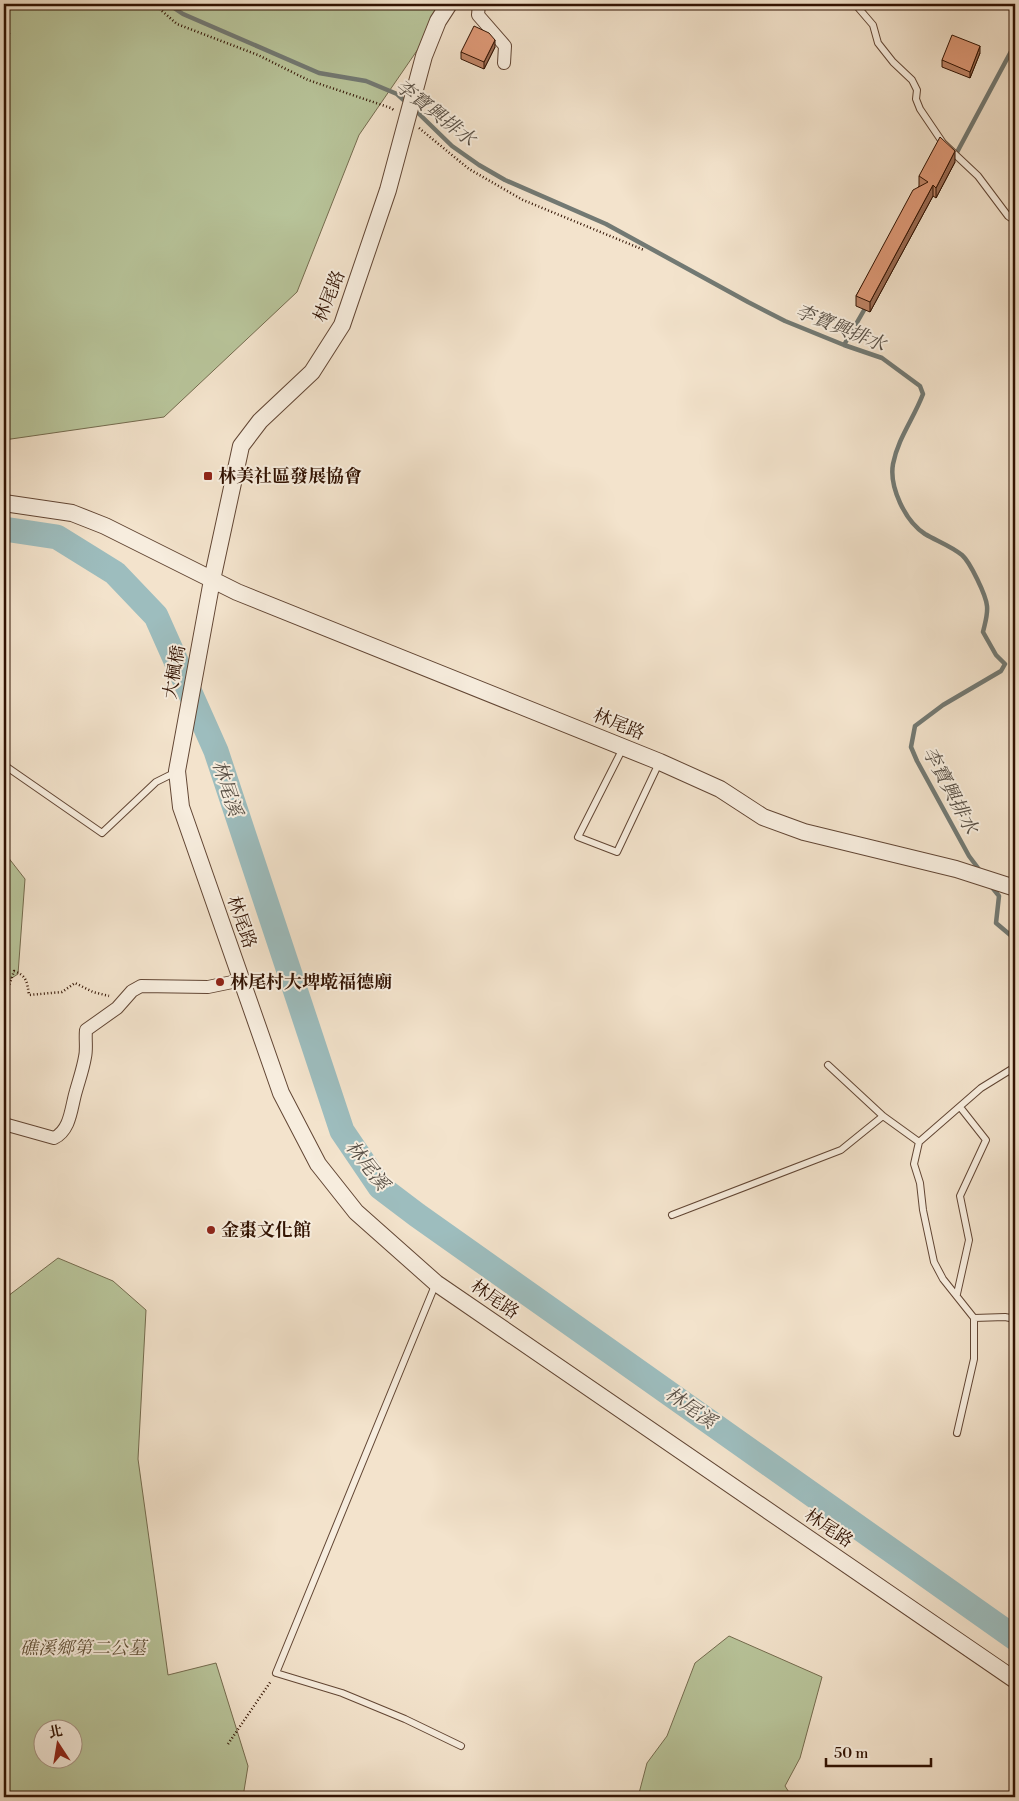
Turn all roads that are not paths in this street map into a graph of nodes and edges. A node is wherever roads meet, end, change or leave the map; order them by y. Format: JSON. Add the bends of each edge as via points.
{"nodes":[{"id":1,"x":449,"y":4,"type":"edge"},
{"id":2,"x":479,"y":4,"type":"edge"},
{"id":3,"x":855,"y":4,"type":"edge"},
{"id":4,"x":504,"y":63,"type":"dead end"},
{"id":5,"x":1015,"y":221,"type":"edge"},
{"id":6,"x":4,"y":503,"type":"edge"},
{"id":7,"x":212,"y":580,"type":"junction"},
{"id":8,"x":624,"y":747,"type":"junction"},
{"id":9,"x":660,"y":762,"type":"junction"},
{"id":10,"x":4,"y":765,"type":"edge"},
{"id":11,"x":177,"y":771,"type":"junction"},
{"id":12,"x":1015,"y":888,"type":"edge"},
{"id":13,"x":242,"y":980,"type":"junction"},
{"id":14,"x":828,"y":1065,"type":"dead end"},
{"id":15,"x":1015,"y":1067,"type":"edge"},
{"id":16,"x":960,"y":1107,"type":"junction"},
{"id":17,"x":883,"y":1116,"type":"junction"},
{"id":18,"x":4,"y":1124,"type":"edge"},
{"id":19,"x":919,"y":1142,"type":"junction"},
{"id":20,"x":672,"y":1215,"type":"dead end"},
{"id":21,"x":436,"y":1283,"type":"junction"},
{"id":22,"x":957,"y":1294,"type":"junction"},
{"id":23,"x":974,"y":1318,"type":"junction"},
{"id":24,"x":1015,"y":1319,"type":"edge"},
{"id":25,"x":957,"y":1432,"type":"dead end"},
{"id":26,"x":1015,"y":1680,"type":"edge"},
{"id":27,"x":462,"y":1746,"type":"dead end"}],
"edges":[{"from":1,"to":7,"type":"street","name":"林尾路","via":[[438,21],[424,56],[388,190],[342,325],[312,372],[260,421],[241,446]]},
{"from":2,"to":4,"type":"street","via":[[478,15],[505,46]]},
{"from":3,"to":5,"type":"lane","via":[[873,25],[878,43],[912,80],[920,109],[943,143],[978,176]]},
{"from":6,"to":7,"type":"street","name":"林尾路","via":[[72,513],[105,526]]},
{"from":7,"to":8,"type":"street","name":"林尾路"},
{"from":7,"to":11,"type":"street","name":"大楓橋"},
{"from":8,"to":9,"type":"street","name":"林尾路"},
{"from":8,"to":9,"type":"lane","via":[[578,837],[617,852]]},
{"from":9,"to":12,"type":"street","name":"林尾路","via":[[720,789],[763,818],[804,832],[956,869]]},
{"from":10,"to":11,"type":"lane","via":[[102,833],[156,782]]},
{"from":11,"to":13,"type":"street","name":"林尾路","via":[[180,807]]},
{"from":13,"to":18,"type":"street","via":[[208,987],[141,986],[86,1030],[86,1056],[72,1112],[60,1135],[54,1138]]},
{"from":13,"to":21,"type":"street","name":"林尾路","via":[[281,1092],[318,1164],[356,1212]]},
{"from":14,"to":17,"type":"lane"},
{"from":15,"to":16,"type":"lane"},
{"from":16,"to":19,"type":"lane"},
{"from":16,"to":22,"type":"lane","via":[[986,1140],[960,1196],[969,1240]]},
{"from":17,"to":19,"type":"lane"},
{"from":17,"to":20,"type":"lane","via":[[841,1150]]},
{"from":19,"to":22,"type":"lane","via":[[914,1164],[934,1262],[943,1279]]},
{"from":21,"to":26,"type":"street","name":"林尾路"},
{"from":21,"to":27,"type":"lane","via":[[276,1673],[342,1693]]},
{"from":22,"to":23,"type":"lane"},
{"from":23,"to":24,"type":"lane"},
{"from":23,"to":25,"type":"lane","via":[[974,1359]]}]}
